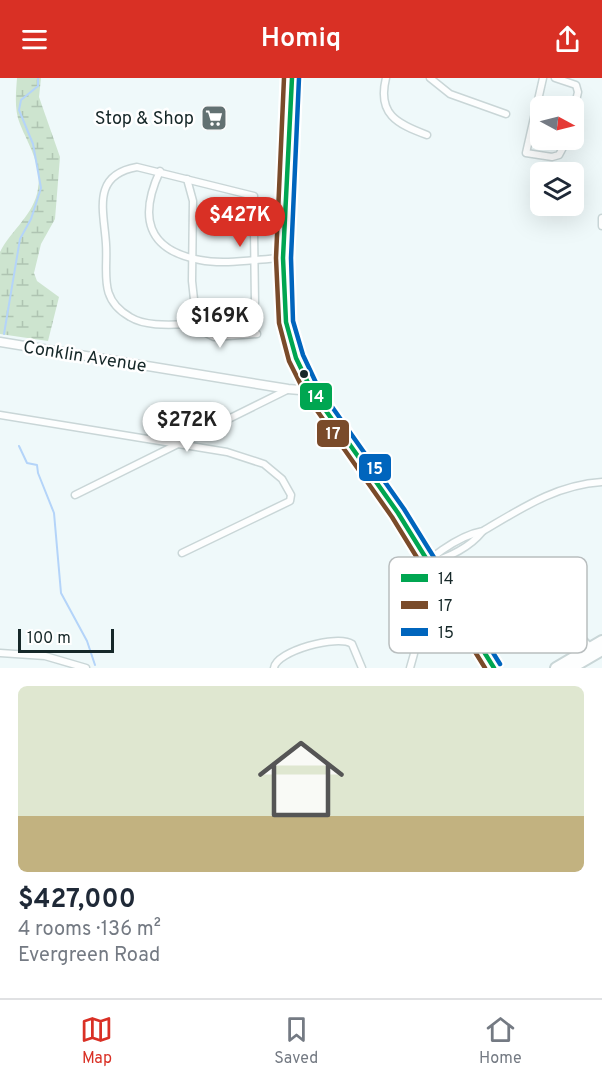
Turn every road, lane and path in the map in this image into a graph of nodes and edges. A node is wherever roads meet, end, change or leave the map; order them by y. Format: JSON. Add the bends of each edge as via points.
{"nodes":[{"id":1,"x":292,"y":78,"type":"edge"},
{"id":2,"x":386,"y":78,"type":"edge"},
{"id":3,"x":430,"y":78,"type":"edge"},
{"id":4,"x":543,"y":78,"type":"edge"},
{"id":5,"x":555,"y":78,"type":"edge"},
{"id":6,"x":539,"y":96,"type":"edge"},
{"id":7,"x":577,"y":96,"type":"edge"},
{"id":8,"x":506,"y":114,"type":"dead end"},
{"id":9,"x":427,"y":135,"type":"dead end"},
{"id":10,"x":530,"y":135,"type":"edge"},
{"id":11,"x":562,"y":150,"type":"edge"},
{"id":12,"x":160,"y":171,"type":"junction"},
{"id":13,"x":187,"y":179,"type":"junction"},
{"id":14,"x":254,"y":196,"type":"dead end"},
{"id":15,"x":602,"y":218,"type":"edge"},
{"id":16,"x":602,"y":226,"type":"edge"},
{"id":17,"x":254,"y":231,"type":"dead end"},
{"id":18,"x":193,"y":258,"type":"junction"},
{"id":19,"x":283,"y":258,"type":"junction"},
{"id":20,"x":253,"y":259,"type":"junction"},
{"id":21,"x":255,"y":303,"type":"dead end"},
{"id":22,"x":198,"y":324,"type":"junction"},
{"id":23,"x":257,"y":334,"type":"dead end"},
{"id":24,"x":0,"y":342,"type":"edge"},
{"id":25,"x":288,"y":389,"type":"junction"},
{"id":26,"x":312,"y":391,"type":"junction"},
{"id":27,"x":0,"y":415,"type":"edge"},
{"id":28,"x":179,"y":443,"type":"junction"},
{"id":29,"x":602,"y":482,"type":"edge"},
{"id":30,"x":75,"y":495,"type":"dead end"},
{"id":31,"x":182,"y":553,"type":"dead end"},
{"id":32,"x":427,"y":557,"type":"edge"},
{"id":33,"x":434,"y":557,"type":"edge"},
{"id":34,"x":602,"y":640,"type":"edge"},
{"id":35,"x":588,"y":648,"type":"edge"},
{"id":36,"x":602,"y":650,"type":"edge"},
{"id":37,"x":0,"y":653,"type":"edge"},
{"id":38,"x":413,"y":653,"type":"edge"},
{"id":39,"x":485,"y":653,"type":"edge"},
{"id":40,"x":580,"y":653,"type":"edge"},
{"id":41,"x":86,"y":668,"type":"edge"},
{"id":42,"x":274,"y":668,"type":"edge"},
{"id":43,"x":362,"y":668,"type":"edge"},
{"id":44,"x":410,"y":668,"type":"edge"},
{"id":45,"x":494,"y":668,"type":"edge"},
{"id":46,"x":556,"y":668,"type":"edge"},
{"id":47,"x":571,"y":668,"type":"edge"}],
"edges":[{"from":1,"to":19,"type":"main road"},
{"from":2,"to":9,"type":"street","via":[[383,100],[390,116]]},
{"from":3,"to":8,"type":"street","via":[[450,94]]},
{"from":4,"to":6,"type":"street"},
{"from":5,"to":7,"type":"street","via":[[576,85]]},
{"from":10,"to":11,"type":"street","via":[[526,153],[552,158]]},
{"from":12,"to":13,"type":"street"},
{"from":12,"to":18,"type":"street","via":[[148,205],[151,227],[163,242]]},
{"from":12,"to":22,"type":"street","via":[[124,169],[105,189],[101,209],[106,244],[104,284],[118,307],[131,318],[153,323]]},
{"from":13,"to":14,"type":"street"},
{"from":13,"to":18,"type":"street","via":[[193,201]]},
{"from":15,"to":16,"type":"street"},
{"from":17,"to":20,"type":"street"},
{"from":18,"to":20,"type":"street"},
{"from":18,"to":22,"type":"street"},
{"from":19,"to":20,"type":"street"},
{"from":19,"to":26,"type":"main road","via":[[286,322],[296,358]]},
{"from":20,"to":21,"type":"street"},
{"from":22,"to":23,"type":"street","via":[[208,336]]},
{"from":24,"to":25,"type":"street","name":"Conklin Avenue"},
{"from":25,"to":26,"type":"street","name":"Conklin Avenue"},
{"from":25,"to":28,"type":"street"},
{"from":26,"to":32,"type":"main road"},
{"from":27,"to":28,"type":"street"},
{"from":28,"to":30,"type":"street"},
{"from":28,"to":31,"type":"street","via":[[264,464],[288,488],[291,498]]},
{"from":29,"to":33,"type":"street","via":[[548,493]]},
{"from":34,"to":35,"type":"highway"},
{"from":36,"to":47,"type":"highway"},
{"from":37,"to":41,"type":"street","via":[[45,656]]},
{"from":38,"to":44,"type":"street"},
{"from":39,"to":45,"type":"main road"},
{"from":40,"to":46,"type":"highway"},
{"from":42,"to":43,"type":"street","via":[[277,659],[286,654],[337,639],[352,644]]}]}
